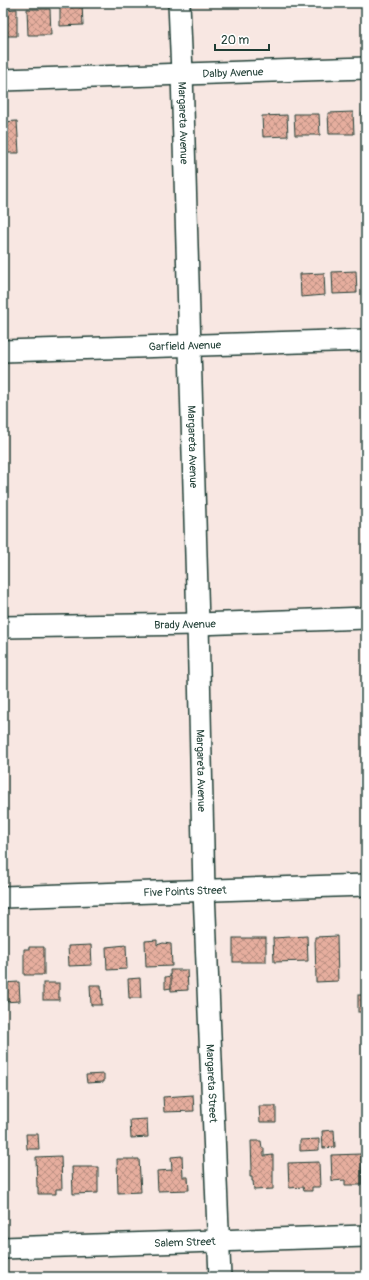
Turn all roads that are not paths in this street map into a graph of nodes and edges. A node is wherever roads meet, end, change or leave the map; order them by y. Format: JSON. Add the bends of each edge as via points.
{"nodes":[{"id":1,"x":178,"y":3,"type":"edge"},
{"id":2,"x":366,"y":68,"type":"edge"},
{"id":3,"x":182,"y":74,"type":"junction"},
{"id":4,"x":3,"y":80,"type":"edge"},
{"id":5,"x":366,"y":340,"type":"edge"},
{"id":6,"x":189,"y":345,"type":"junction"},
{"id":7,"x":3,"y":351,"type":"edge"},
{"id":8,"x":366,"y":618,"type":"edge"},
{"id":9,"x":198,"y":624,"type":"junction"},
{"id":10,"x":3,"y":627,"type":"edge"},
{"id":11,"x":366,"y":885,"type":"edge"},
{"id":12,"x":204,"y":891,"type":"junction"},
{"id":13,"x":3,"y":897,"type":"edge"},
{"id":14,"x":366,"y":1236,"type":"edge"},
{"id":15,"x":219,"y":1241,"type":"junction"},
{"id":16,"x":3,"y":1248,"type":"edge"},
{"id":17,"x":220,"y":1277,"type":"edge"}],
"edges":[{"from":1,"to":3,"type":"street","name":"Margareta Avenue"},
{"from":2,"to":3,"type":"street","name":"Dalby Avenue"},
{"from":3,"to":4,"type":"street","name":"Dalby Avenue"},
{"from":3,"to":6,"type":"street","name":"Margareta Avenue"},
{"from":5,"to":6,"type":"street","name":"Garfield Avenue"},
{"from":6,"to":7,"type":"street","name":"Garfield Avenue"},
{"from":6,"to":9,"type":"street","name":"Margareta Avenue"},
{"from":8,"to":9,"type":"street","name":"Brady Avenue"},
{"from":9,"to":10,"type":"street","name":"Brady Avenue"},
{"from":9,"to":12,"type":"street","name":"Margareta Avenue"},
{"from":11,"to":12,"type":"street","name":"Five Points Street"},
{"from":12,"to":13,"type":"street","name":"Five Points Street"},
{"from":12,"to":15,"type":"street","name":"Margareta Street"},
{"from":14,"to":15,"type":"street","name":"Salem Street"},
{"from":15,"to":16,"type":"street","name":"Salem Street"},
{"from":15,"to":17,"type":"street","name":"Margareta Street"}]}
